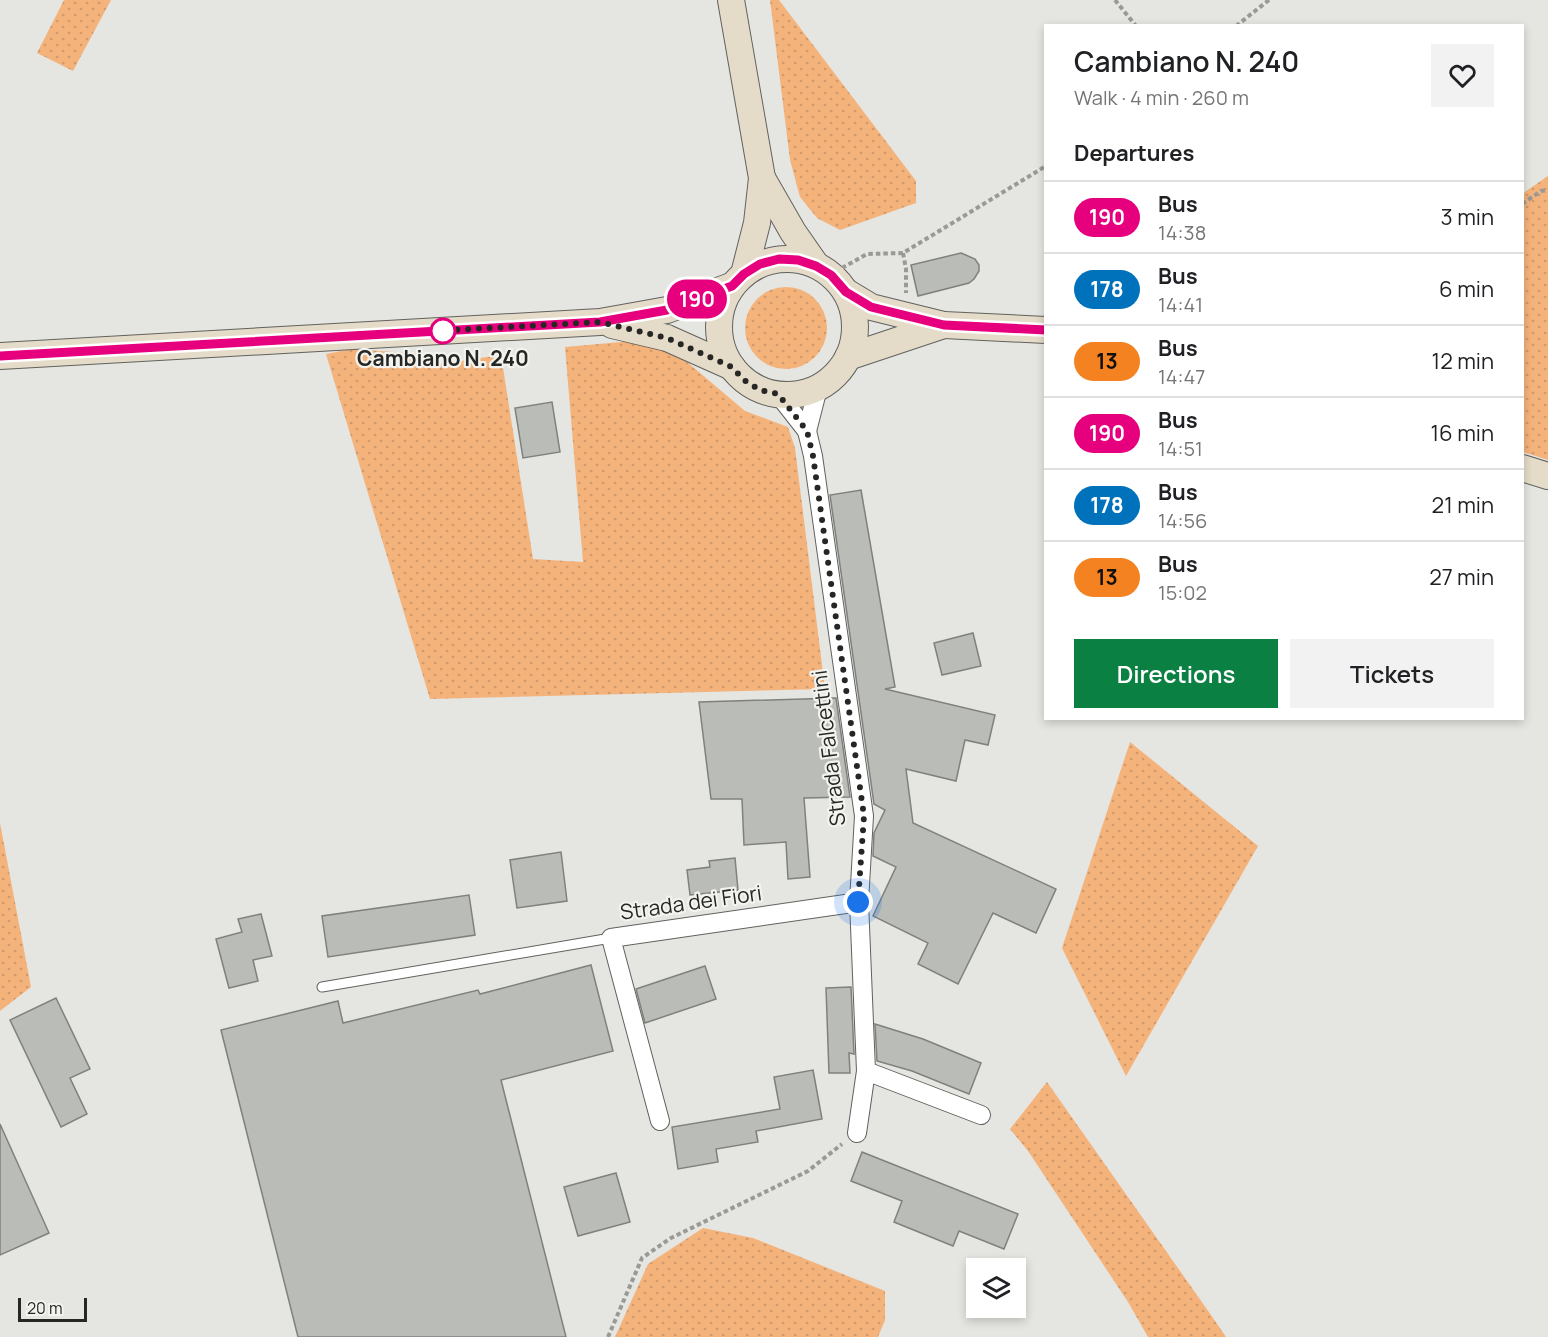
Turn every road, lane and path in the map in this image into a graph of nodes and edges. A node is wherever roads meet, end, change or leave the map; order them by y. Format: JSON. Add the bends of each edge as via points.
{"nodes":[{"id":1,"x":731,"y":0,"type":"edge"},
{"id":2,"x":1115,"y":0,"type":"edge"},
{"id":3,"x":1269,"y":0,"type":"edge"},
{"id":4,"x":1134,"y":24,"type":"edge"},
{"id":5,"x":1239,"y":24,"type":"edge"},
{"id":6,"x":1044,"y":167,"type":"edge"},
{"id":7,"x":762,"y":178,"type":"junction"},
{"id":8,"x":1548,"y":190,"type":"edge"},
{"id":9,"x":1524,"y":203,"type":"edge"},
{"id":10,"x":903,"y":253,"type":"junction"},
{"id":11,"x":831,"y":278,"type":"junction"},
{"id":12,"x":738,"y":280,"type":"junction"},
{"id":13,"x":897,"y":299,"type":"dead end"},
{"id":14,"x":600,"y":322,"type":"junction"},
{"id":15,"x":944,"y":325,"type":"junction"},
{"id":16,"x":1044,"y":330,"type":"edge"},
{"id":17,"x":0,"y":356,"type":"edge"},
{"id":18,"x":848,"y":357,"type":"junction"},
{"id":19,"x":732,"y":367,"type":"junction"},
{"id":20,"x":818,"y":388,"type":"junction"},
{"id":21,"x":778,"y":394,"type":"junction"},
{"id":22,"x":807,"y":431,"type":"junction"},
{"id":23,"x":1524,"y":469,"type":"edge"},
{"id":24,"x":1548,"y":476,"type":"edge"},
{"id":25,"x":858,"y":902,"type":"junction"},
{"id":26,"x":610,"y":938,"type":"junction"},
{"id":27,"x":322,"y":987,"type":"dead end"},
{"id":28,"x":866,"y":1071,"type":"junction"},
{"id":29,"x":981,"y":1115,"type":"dead end"},
{"id":30,"x":660,"y":1121,"type":"dead end"},
{"id":31,"x":857,"y":1133,"type":"joint"},
{"id":32,"x":608,"y":1337,"type":"edge"}],
"edges":[{"from":1,"to":7,"type":"main road"},
{"from":2,"to":4,"type":"path"},
{"from":3,"to":5,"type":"path"},
{"from":6,"to":10,"type":"path"},
{"from":7,"to":11,"type":"main road","via":[[793,232]]},
{"from":7,"to":12,"type":"main road","via":[[757,223]]},
{"from":8,"to":9,"type":"path","via":[[1541,190]]},
{"from":10,"to":11,"type":"path","via":[[867,254]]},
{"from":10,"to":13,"type":"path","via":[[906,293]]},
{"from":11,"to":12,"type":"main road","via":[[798,260],[779,259],[760,264]]},
{"from":11,"to":15,"type":"main road","via":[[871,307]]},
{"from":11,"to":18,"type":"main road","via":[[854,313],[854,336]]},
{"from":12,"to":14,"type":"main road","via":[[667,310]]},
{"from":12,"to":19,"type":"main road","via":[[722,305],[718,327]]},
{"from":14,"to":17,"type":"main road"},
{"from":14,"to":19,"type":"main road","via":[[667,338]]},
{"from":15,"to":16,"type":"main road"},
{"from":15,"to":18,"type":"main road"},
{"from":18,"to":20,"type":"main road","via":[[835,375]]},
{"from":19,"to":21,"type":"main road","via":[[760,390]]},
{"from":20,"to":21,"type":"main road"},
{"from":20,"to":22,"type":"street","name":"Strada Falcettini"},
{"from":21,"to":22,"type":"street","name":"Strada Falcettini"},
{"from":22,"to":25,"type":"street","name":"Strada Falcettini","via":[[864,816]]},
{"from":23,"to":24,"type":"main road"},
{"from":25,"to":26,"type":"street","name":"Strada dei Fiori"},
{"from":25,"to":28,"type":"street","name":"Strada Falcettini"},
{"from":26,"to":27,"type":"lane"},
{"from":26,"to":30,"type":"street","name":"Strada dei Fiori"},
{"from":28,"to":29,"type":"street"},
{"from":28,"to":31,"type":"street","name":"Strada Falcettini"},
{"from":31,"to":32,"type":"path","via":[[808,1171],[671,1238],[642,1258]]}]}
